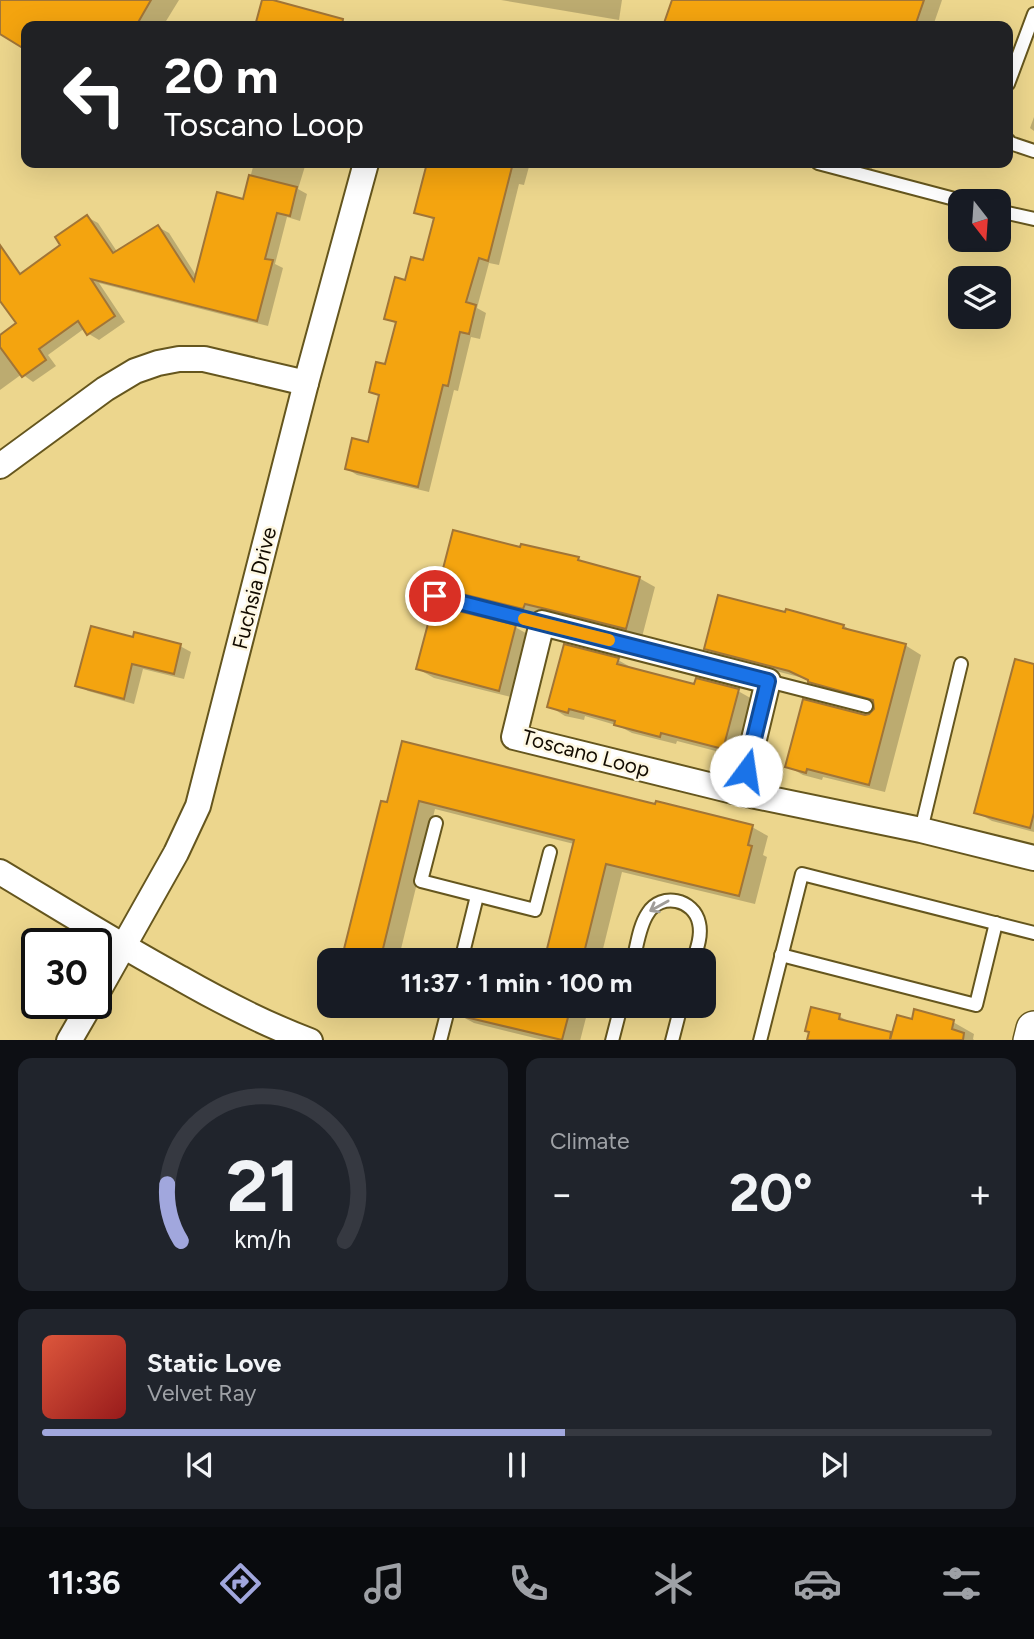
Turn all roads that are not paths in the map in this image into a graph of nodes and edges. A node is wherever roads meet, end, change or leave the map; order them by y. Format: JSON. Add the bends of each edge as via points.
{"nodes":[{"id":1,"x":1034,"y":14,"type":"edge"},
{"id":2,"x":1013,"y":71,"type":"edge"},
{"id":3,"x":1013,"y":144,"type":"edge"},
{"id":4,"x":1034,"y":151,"type":"edge"},
{"id":5,"x":365,"y":168,"type":"edge"},
{"id":6,"x":837,"y":168,"type":"edge"},
{"id":7,"x":948,"y":197,"type":"edge"},
{"id":8,"x":1012,"y":214,"type":"edge"},
{"id":9,"x":1034,"y":219,"type":"edge"},
{"id":10,"x":306,"y":383,"type":"junction"},
{"id":11,"x":0,"y":466,"type":"edge"},
{"id":12,"x":435,"y":596,"type":"dead end"},
{"id":13,"x":542,"y":624,"type":"junction"},
{"id":14,"x":961,"y":664,"type":"dead end"},
{"id":15,"x":768,"y":681,"type":"junction"},
{"id":16,"x":866,"y":706,"type":"dead end"},
{"id":17,"x":741,"y":793,"type":"junction"},
{"id":18,"x":436,"y":823,"type":"dead end"},
{"id":19,"x":920,"y":830,"type":"junction"},
{"id":20,"x":550,"y":852,"type":"dead end"},
{"id":21,"x":1034,"y":858,"type":"edge"},
{"id":22,"x":0,"y":872,"type":"edge"},
{"id":23,"x":477,"y":896,"type":"junction"},
{"id":24,"x":996,"y":923,"type":"junction"},
{"id":25,"x":1034,"y":933,"type":"edge"},
{"id":26,"x":123,"y":947,"type":"junction"},
{"id":27,"x":464,"y":948,"type":"edge"},
{"id":28,"x":637,"y":948,"type":"edge"},
{"id":29,"x":697,"y":948,"type":"edge"},
{"id":30,"x":781,"y":955,"type":"junction"},
{"id":31,"x":112,"y":967,"type":"edge"},
{"id":32,"x":446,"y":1018,"type":"edge"},
{"id":33,"x":618,"y":1018,"type":"edge"},
{"id":34,"x":678,"y":1018,"type":"edge"},
{"id":35,"x":81,"y":1019,"type":"edge"},
{"id":36,"x":69,"y":1040,"type":"edge"},
{"id":37,"x":308,"y":1040,"type":"edge"},
{"id":38,"x":440,"y":1040,"type":"edge"},
{"id":39,"x":612,"y":1040,"type":"edge"},
{"id":40,"x":672,"y":1040,"type":"edge"},
{"id":41,"x":760,"y":1040,"type":"edge"}],
"edges":[{"from":1,"to":2,"type":"lane"},
{"from":3,"to":4,"type":"lane"},
{"from":5,"to":10,"type":"street","name":"Fuchsia Drive"},
{"from":6,"to":7,"type":"lane"},
{"from":8,"to":9,"type":"lane"},
{"from":10,"to":11,"type":"street","via":[[204,359],[158,363],[105,389]]},
{"from":10,"to":26,"type":"street","name":"Fuchsia Drive","via":[[198,806]]},
{"from":12,"to":13,"type":"lane"},
{"from":13,"to":15,"type":"street"},
{"from":13,"to":17,"type":"street","name":"Toscano Loop","via":[[514,737]]},
{"from":14,"to":19,"type":"lane"},
{"from":15,"to":16,"type":"lane"},
{"from":15,"to":17,"type":"street"},
{"from":17,"to":19,"type":"street","name":"Toscano Loop"},
{"from":18,"to":23,"type":"lane","via":[[421,881]]},
{"from":19,"to":21,"type":"street","name":"Toscano Loop"},
{"from":20,"to":23,"type":"lane","via":[[535,910]]},
{"from":22,"to":26,"type":"street"},
{"from":23,"to":27,"type":"lane"},
{"from":24,"to":25,"type":"lane"},
{"from":24,"to":30,"type":"lane","via":[[802,874]]},
{"from":24,"to":30,"type":"lane","via":[[976,1005]]},
{"from":26,"to":31,"type":"street","name":"Fuchsia Drive"},
{"from":26,"to":37,"type":"street","via":[[259,1020]]},
{"from":29,"to":28,"type":"lane","one_way":true,"via":[[699,920],[689,906],[672,900],[648,912]]},
{"from":30,"to":41,"type":"lane"},
{"from":32,"to":38,"type":"lane"},
{"from":33,"to":39,"type":"lane"},
{"from":34,"to":40,"type":"lane"},
{"from":35,"to":36,"type":"street"}]}
